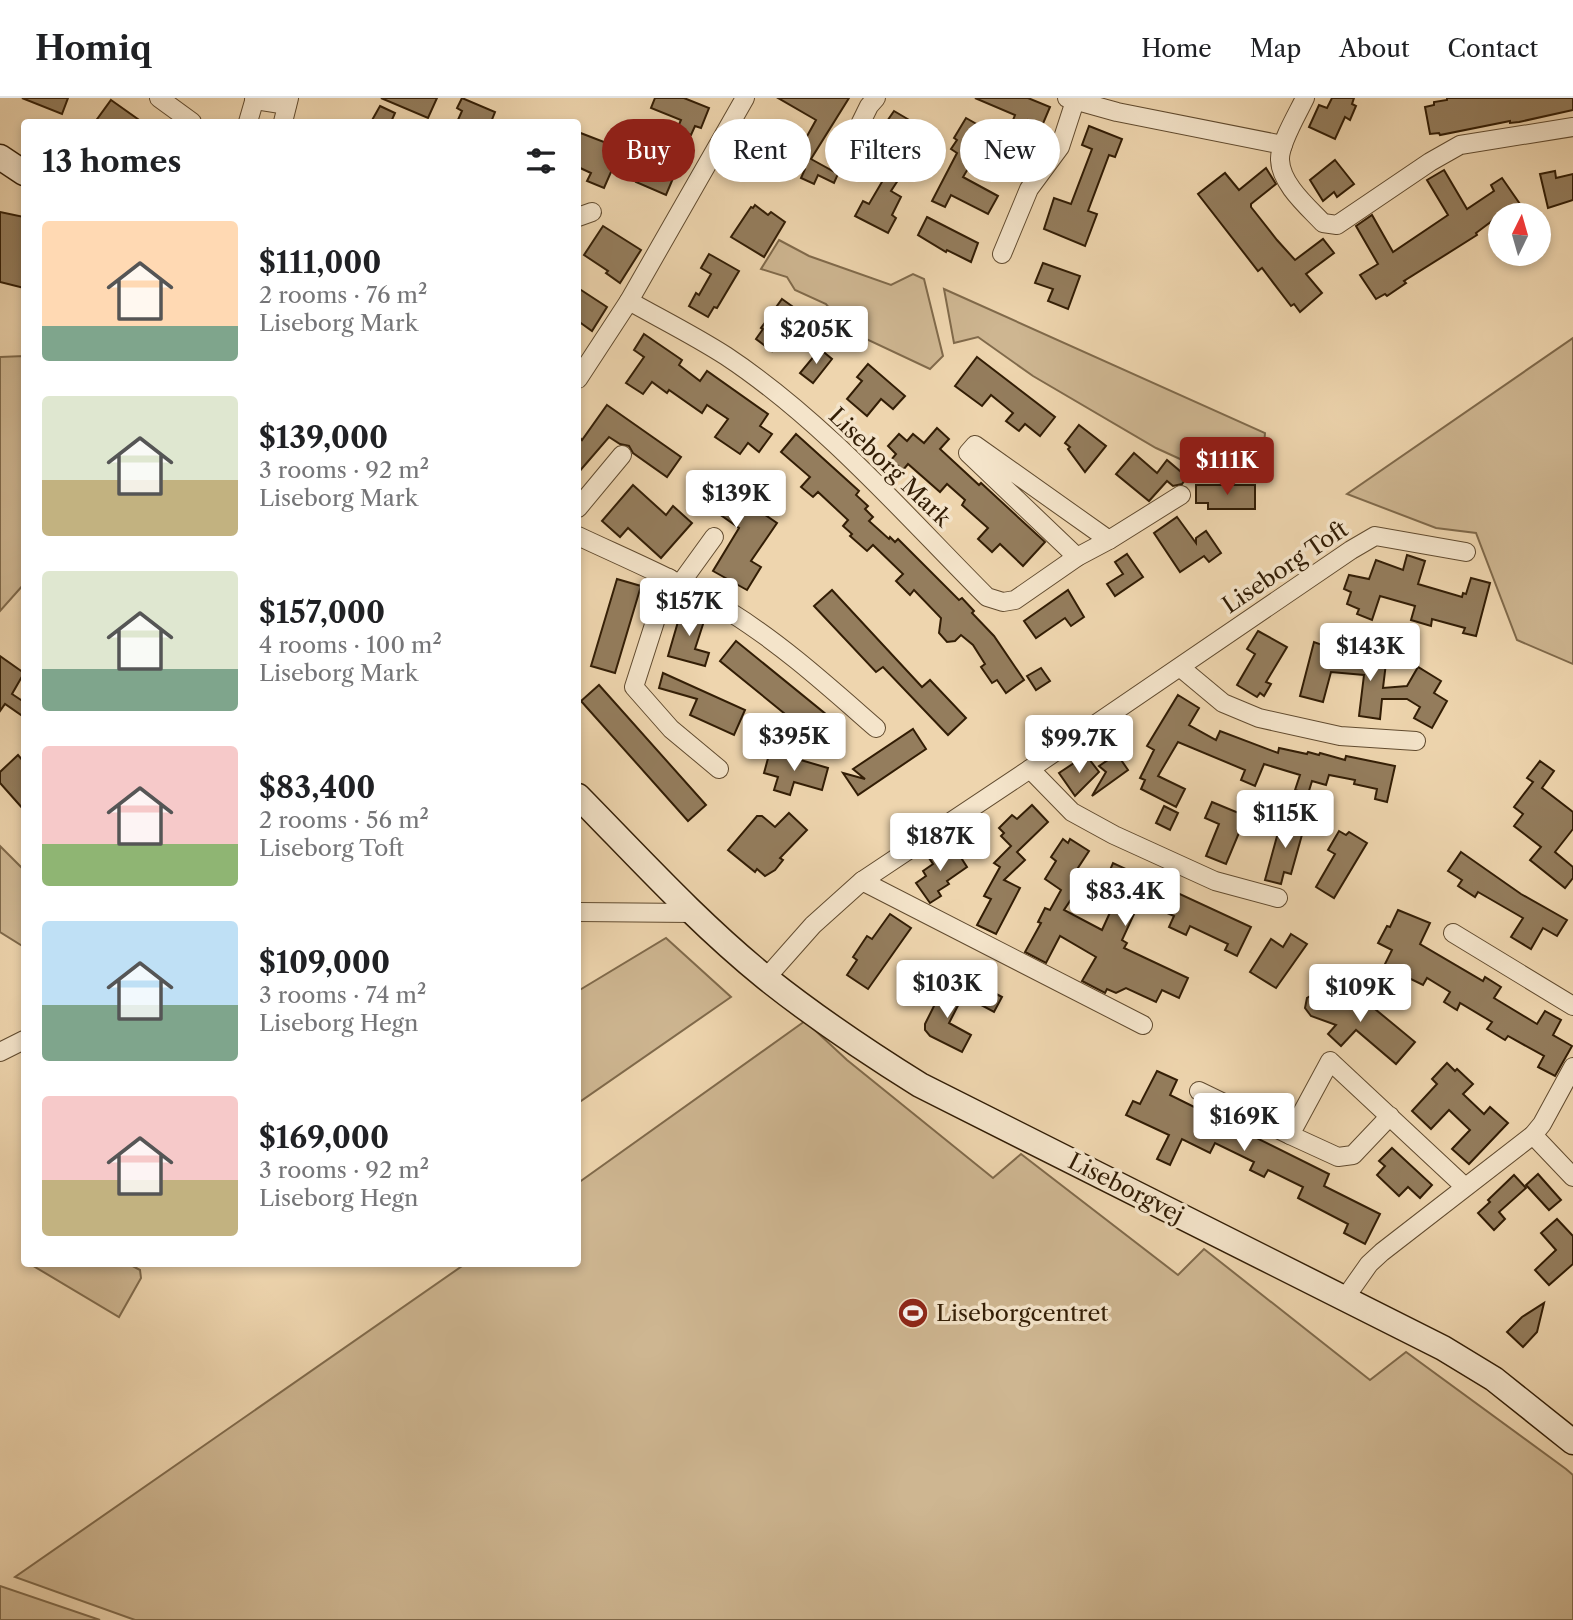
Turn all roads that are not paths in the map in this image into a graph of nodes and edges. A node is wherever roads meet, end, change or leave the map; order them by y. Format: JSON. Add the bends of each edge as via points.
{"nodes":[{"id":1,"x":159,"y":98,"type":"edge"},
{"id":2,"x":745,"y":98,"type":"edge"},
{"id":3,"x":876,"y":98,"type":"edge"},
{"id":4,"x":1305,"y":98,"type":"edge"},
{"id":5,"x":254,"y":99,"type":"edge"},
{"id":6,"x":1071,"y":99,"type":"edge"},
{"id":7,"x":286,"y":108,"type":"edge"},
{"id":8,"x":188,"y":119,"type":"edge"},
{"id":9,"x":249,"y":119,"type":"edge"},
{"id":10,"x":863,"y":119,"type":"edge"},
{"id":11,"x":1573,"y":127,"type":"edge"},
{"id":12,"x":1283,"y":145,"type":"junction"},
{"id":13,"x":0,"y":157,"type":"edge"},
{"id":14,"x":21,"y":171,"type":"edge"},
{"id":15,"x":1002,"y":254,"type":"dead end"},
{"id":16,"x":629,"y":301,"type":"junction"},
{"id":17,"x":581,"y":372,"type":"edge"},
{"id":18,"x":622,"y":455,"type":"dead end"},
{"id":19,"x":1181,"y":495,"type":"dead end"},
{"id":20,"x":581,"y":504,"type":"edge"},
{"id":21,"x":581,"y":537,"type":"edge"},
{"id":22,"x":714,"y":537,"type":"dead end"},
{"id":23,"x":1109,"y":540,"type":"junction"},
{"id":24,"x":1466,"y":552,"type":"dead end"},
{"id":25,"x":1077,"y":557,"type":"junction"},
{"id":26,"x":674,"y":581,"type":"junction"},
{"id":27,"x":1181,"y":668,"type":"junction"},
{"id":28,"x":876,"y":728,"type":"dead end"},
{"id":29,"x":1416,"y":741,"type":"dead end"},
{"id":30,"x":719,"y":769,"type":"dead end"},
{"id":31,"x":1030,"y":769,"type":"junction"},
{"id":32,"x":581,"y":799,"type":"edge"},
{"id":33,"x":862,"y":881,"type":"junction"},
{"id":34,"x":1278,"y":898,"type":"dead end"},
{"id":35,"x":581,"y":912,"type":"edge"},
{"id":36,"x":692,"y":912,"type":"junction"},
{"id":37,"x":1453,"y":933,"type":"dead end"},
{"id":38,"x":766,"y":978,"type":"junction"},
{"id":39,"x":1573,"y":1006,"type":"edge"},
{"id":40,"x":1143,"y":1025,"type":"dead end"},
{"id":41,"x":21,"y":1042,"type":"edge"},
{"id":42,"x":0,"y":1052,"type":"edge"},
{"id":43,"x":1573,"y":1067,"type":"edge"},
{"id":44,"x":1199,"y":1091,"type":"dead end"},
{"id":45,"x":1390,"y":1116,"type":"junction"},
{"id":46,"x":1290,"y":1135,"type":"junction"},
{"id":47,"x":1533,"y":1135,"type":"junction"},
{"id":48,"x":1573,"y":1177,"type":"edge"},
{"id":49,"x":1464,"y":1186,"type":"junction"},
{"id":50,"x":1345,"y":1298,"type":"junction"},
{"id":51,"x":1573,"y":1442,"type":"edge"}],
"edges":[{"from":1,"to":8,"type":"street"},
{"from":2,"to":16,"type":"street"},
{"from":3,"to":10,"type":"street"},
{"from":4,"to":12,"type":"street"},
{"from":5,"to":7,"type":"street"},
{"from":5,"to":9,"type":"street"},
{"from":6,"to":12,"type":"street"},
{"from":6,"to":15,"type":"street","via":[[1060,147],[1029,189]]},
{"from":11,"to":12,"type":"street","via":[[1460,145],[1336,225],[1323,223],[1284,176],[1279,158]]},
{"from":13,"to":14,"type":"street"},
{"from":16,"to":17,"type":"street"},
{"from":16,"to":25,"type":"street","name":"Liseborg Mark","via":[[726,356],[792,407],[987,597],[1015,600]]},
{"from":18,"to":20,"type":"street"},
{"from":19,"to":23,"type":"street","name":"Liseborg Mark"},
{"from":21,"to":26,"type":"street"},
{"from":22,"to":26,"type":"street"},
{"from":23,"to":25,"type":"street","name":"Liseborg Mark"},
{"from":23,"to":25,"type":"street","via":[[975,445],[968,453]]},
{"from":24,"to":27,"type":"street","name":"Liseborg Toft","via":[[1375,536]]},
{"from":26,"to":28,"type":"street","via":[[731,612],[806,666]]},
{"from":26,"to":30,"type":"street","via":[[634,687],[671,729]]},
{"from":27,"to":29,"type":"street","via":[[1223,703],[1259,718],[1340,736]]},
{"from":27,"to":31,"type":"street","name":"Liseborg Toft"},
{"from":31,"to":33,"type":"street","name":"Liseborg Toft"},
{"from":31,"to":34,"type":"street","via":[[1072,811],[1114,835],[1215,881]]},
{"from":32,"to":36,"type":"street","name":"Liseborgvej"},
{"from":33,"to":38,"type":"street","name":"Liseborg Toft","via":[[813,925]]},
{"from":33,"to":40,"type":"street"},
{"from":35,"to":36,"type":"street"},
{"from":36,"to":38,"type":"street","name":"Liseborgvej"},
{"from":37,"to":39,"type":"street"},
{"from":38,"to":50,"type":"street","name":"Liseborgvej","via":[[920,1085]]},
{"from":41,"to":42,"type":"street"},
{"from":43,"to":47,"type":"street"},
{"from":44,"to":46,"type":"street"},
{"from":45,"to":46,"type":"street","via":[[1353,1155],[1338,1157]]},
{"from":45,"to":46,"type":"street","via":[[1330,1061]]},
{"from":45,"to":49,"type":"street"},
{"from":47,"to":48,"type":"street"},
{"from":47,"to":49,"type":"street"},
{"from":49,"to":50,"type":"street","via":[[1369,1264]]},
{"from":50,"to":51,"type":"street","name":"Liseborgvej","via":[[1494,1379]]}]}
